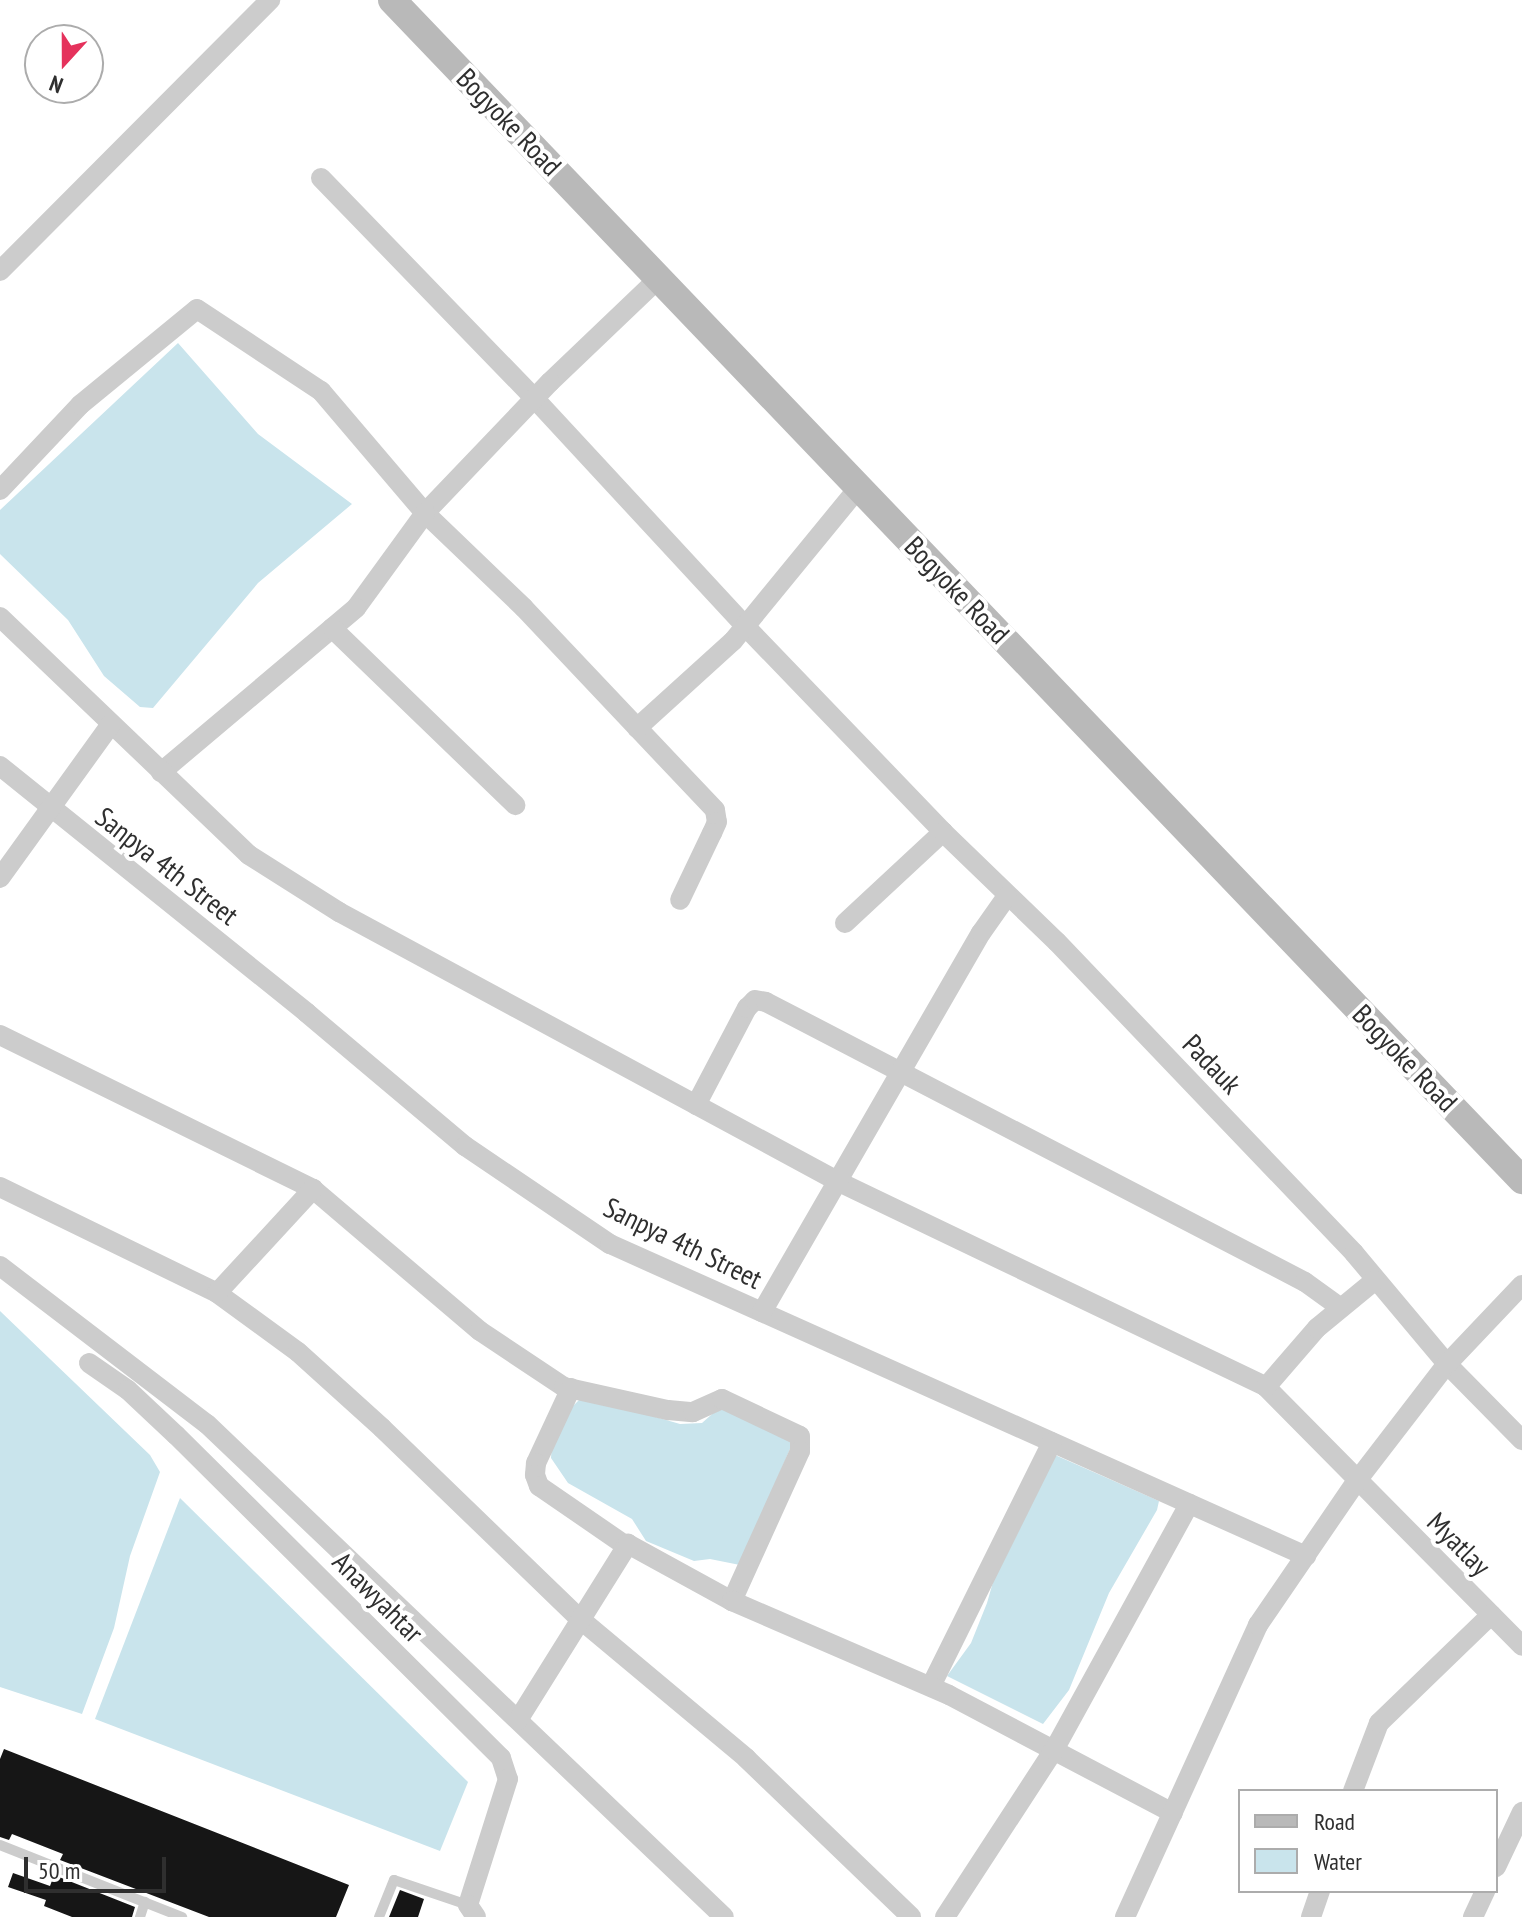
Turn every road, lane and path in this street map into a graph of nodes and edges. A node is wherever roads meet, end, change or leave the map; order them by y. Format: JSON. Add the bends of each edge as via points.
{"nodes":[{"id":1,"x":270,"y":0,"type":"edge"},
{"id":2,"x":392,"y":0,"type":"edge"},
{"id":3,"x":321,"y":178,"type":"dead end"},
{"id":4,"x":0,"y":271,"type":"edge"},
{"id":5,"x":659,"y":278,"type":"junction"},
{"id":6,"x":535,"y":399,"type":"junction"},
{"id":7,"x":859,"y":487,"type":"junction"},
{"id":8,"x":0,"y":490,"type":"edge"},
{"id":9,"x":425,"y":513,"type":"junction"},
{"id":10,"x":1,"y":621,"type":"edge"},
{"id":11,"x":745,"y":626,"type":"junction"},
{"id":12,"x":332,"y":628,"type":"junction"},
{"id":13,"x":111,"y":724,"type":"junction"},
{"id":14,"x":637,"y":728,"type":"junction"},
{"id":15,"x":0,"y":766,"type":"edge"},
{"id":16,"x":161,"y":772,"type":"junction"},
{"id":17,"x":515,"y":805,"type":"dead end"},
{"id":18,"x":51,"y":810,"type":"junction"},
{"id":19,"x":943,"y":832,"type":"junction"},
{"id":20,"x":0,"y":878,"type":"edge"},
{"id":21,"x":1007,"y":896,"type":"junction"},
{"id":22,"x":680,"y":900,"type":"dead end"},
{"id":23,"x":845,"y":923,"type":"dead end"},
{"id":24,"x":0,"y":1035,"type":"edge"},
{"id":25,"x":899,"y":1071,"type":"junction"},
{"id":26,"x":696,"y":1105,"type":"junction"},
{"id":27,"x":836,"y":1180,"type":"junction"},
{"id":28,"x":1522,"y":1180,"type":"edge"},
{"id":29,"x":0,"y":1187,"type":"edge"},
{"id":30,"x":313,"y":1189,"type":"junction"},
{"id":31,"x":0,"y":1266,"type":"edge"},
{"id":32,"x":1374,"y":1281,"type":"junction"},
{"id":33,"x":1522,"y":1285,"type":"edge"},
{"id":34,"x":217,"y":1293,"type":"junction"},
{"id":35,"x":1341,"y":1308,"type":"junction"},
{"id":36,"x":762,"y":1312,"type":"junction"},
{"id":37,"x":89,"y":1363,"type":"dead end"},
{"id":38,"x":1447,"y":1364,"type":"junction"},
{"id":39,"x":1266,"y":1387,"type":"junction"},
{"id":40,"x":571,"y":1388,"type":"junction"},
{"id":41,"x":1522,"y":1440,"type":"edge"},
{"id":42,"x":1052,"y":1442,"type":"junction"},
{"id":43,"x":1356,"y":1482,"type":"junction"},
{"id":44,"x":1189,"y":1504,"type":"junction"},
{"id":45,"x":625,"y":1545,"type":"junction"},
{"id":46,"x":1306,"y":1556,"type":"junction"},
{"id":47,"x":732,"y":1601,"type":"junction"},
{"id":48,"x":1491,"y":1615,"type":"junction"},
{"id":49,"x":580,"y":1619,"type":"junction"},
{"id":50,"x":1522,"y":1646,"type":"edge"},
{"id":51,"x":931,"y":1686,"type":"junction"},
{"id":52,"x":518,"y":1720,"type":"junction"},
{"id":53,"x":1054,"y":1750,"type":"junction"},
{"id":54,"x":1354,"y":1789,"type":"edge"},
{"id":55,"x":1522,"y":1812,"type":"edge"},
{"id":56,"x":1173,"y":1813,"type":"junction"},
{"id":57,"x":0,"y":1845,"type":"edge"},
{"id":58,"x":1498,"y":1863,"type":"edge"},
{"id":59,"x":1319,"y":1893,"type":"edge"},
{"id":60,"x":1484,"y":1893,"type":"edge"},
{"id":61,"x":145,"y":1902,"type":"junction"},
{"id":62,"x":472,"y":1911,"type":"edge"},
{"id":63,"x":140,"y":1917,"type":"edge"},
{"id":64,"x":182,"y":1917,"type":"edge"},
{"id":65,"x":379,"y":1917,"type":"edge"},
{"id":66,"x":724,"y":1917,"type":"edge"},
{"id":67,"x":911,"y":1917,"type":"edge"},
{"id":68,"x":945,"y":1917,"type":"edge"},
{"id":69,"x":1125,"y":1917,"type":"edge"},
{"id":70,"x":1312,"y":1917,"type":"edge"},
{"id":71,"x":1473,"y":1917,"type":"edge"}],
"edges":[{"from":1,"to":4,"type":"street"},
{"from":2,"to":5,"type":"street","name":"Bogyoke Road"},
{"from":3,"to":6,"type":"street","name":"Padauk"},
{"from":5,"to":6,"type":"street"},
{"from":5,"to":7,"type":"street","name":"Bogyoke Road"},
{"from":6,"to":9,"type":"street"},
{"from":6,"to":11,"type":"street","name":"Padauk"},
{"from":7,"to":11,"type":"street"},
{"from":7,"to":28,"type":"street","name":"Bogyoke Road"},
{"from":8,"to":9,"type":"street","via":[[80,405],[197,309],[321,391]]},
{"from":9,"to":12,"type":"street","via":[[356,608]]},
{"from":9,"to":14,"type":"street"},
{"from":10,"to":13,"type":"street"},
{"from":11,"to":14,"type":"street"},
{"from":11,"to":19,"type":"street","name":"Padauk"},
{"from":12,"to":16,"type":"street"},
{"from":12,"to":17,"type":"street"},
{"from":13,"to":16,"type":"street"},
{"from":13,"to":18,"type":"street"},
{"from":14,"to":22,"type":"street","via":[[715,810],[717,822]]},
{"from":15,"to":18,"type":"street","name":"Sanpya 4th Street"},
{"from":16,"to":26,"type":"street","via":[[249,855],[339,912]]},
{"from":18,"to":20,"type":"street"},
{"from":18,"to":36,"type":"street","name":"Sanpya 4th Street","via":[[465,1146],[610,1244]]},
{"from":19,"to":21,"type":"street","name":"Padauk"},
{"from":19,"to":23,"type":"street"},
{"from":21,"to":25,"type":"street"},
{"from":21,"to":32,"type":"street","name":"Padauk","via":[[1354,1253]]},
{"from":24,"to":30,"type":"street"},
{"from":25,"to":26,"type":"street","via":[[755,1000]]},
{"from":25,"to":27,"type":"street"},
{"from":25,"to":35,"type":"street","via":[[1305,1282]]},
{"from":26,"to":27,"type":"street"},
{"from":27,"to":36,"type":"street"},
{"from":27,"to":39,"type":"street"},
{"from":29,"to":34,"type":"street"},
{"from":30,"to":34,"type":"street"},
{"from":30,"to":40,"type":"street","via":[[480,1331]]},
{"from":31,"to":52,"type":"street","via":[[207,1424]]},
{"from":32,"to":35,"type":"street"},
{"from":32,"to":38,"type":"street","name":"Padauk"},
{"from":33,"to":38,"type":"street"},
{"from":34,"to":49,"type":"street","via":[[298,1352]]},
{"from":35,"to":39,"type":"street"},
{"from":36,"to":42,"type":"street","name":"Sanpya 4th Street"},
{"from":37,"to":62,"type":"street","name":"Anawyahtar","via":[[128,1390],[176,1435],[501,1758],[508,1779]]},
{"from":38,"to":41,"type":"street","name":"Padauk"},
{"from":38,"to":43,"type":"street"},
{"from":39,"to":43,"type":"street","name":"Myatlay"},
{"from":40,"to":45,"type":"street","via":[[535,1475],[539,1486]]},
{"from":40,"to":47,"type":"street","via":[[693,1412],[722,1399],[800,1436],[800,1451]]},
{"from":42,"to":44,"type":"street","name":"Sanpya 4th Street"},
{"from":42,"to":51,"type":"street"},
{"from":43,"to":46,"type":"street"},
{"from":43,"to":48,"type":"street","name":"Myatlay"},
{"from":44,"to":46,"type":"street","name":"Sanpya 4th Street"},
{"from":44,"to":53,"type":"street"},
{"from":45,"to":47,"type":"street"},
{"from":45,"to":49,"type":"street"},
{"from":46,"to":56,"type":"street","via":[[1258,1625]]},
{"from":47,"to":51,"type":"street"},
{"from":48,"to":50,"type":"street","name":"Myatlay"},
{"from":48,"to":54,"type":"street","via":[[1379,1723]]},
{"from":49,"to":52,"type":"street"},
{"from":49,"to":67,"type":"street","via":[[746,1758]]},
{"from":51,"to":53,"type":"street"},
{"from":52,"to":66,"type":"street"},
{"from":53,"to":56,"type":"street"},
{"from":53,"to":68,"type":"street"},
{"from":55,"to":58,"type":"street"},
{"from":56,"to":69,"type":"street"},
{"from":57,"to":61,"type":"lane"},
{"from":59,"to":70,"type":"street"},
{"from":60,"to":71,"type":"street"},
{"from":61,"to":63,"type":"lane"},
{"from":61,"to":64,"type":"lane"},
{"from":62,"to":65,"type":"lane","via":[[394,1880]]}]}
